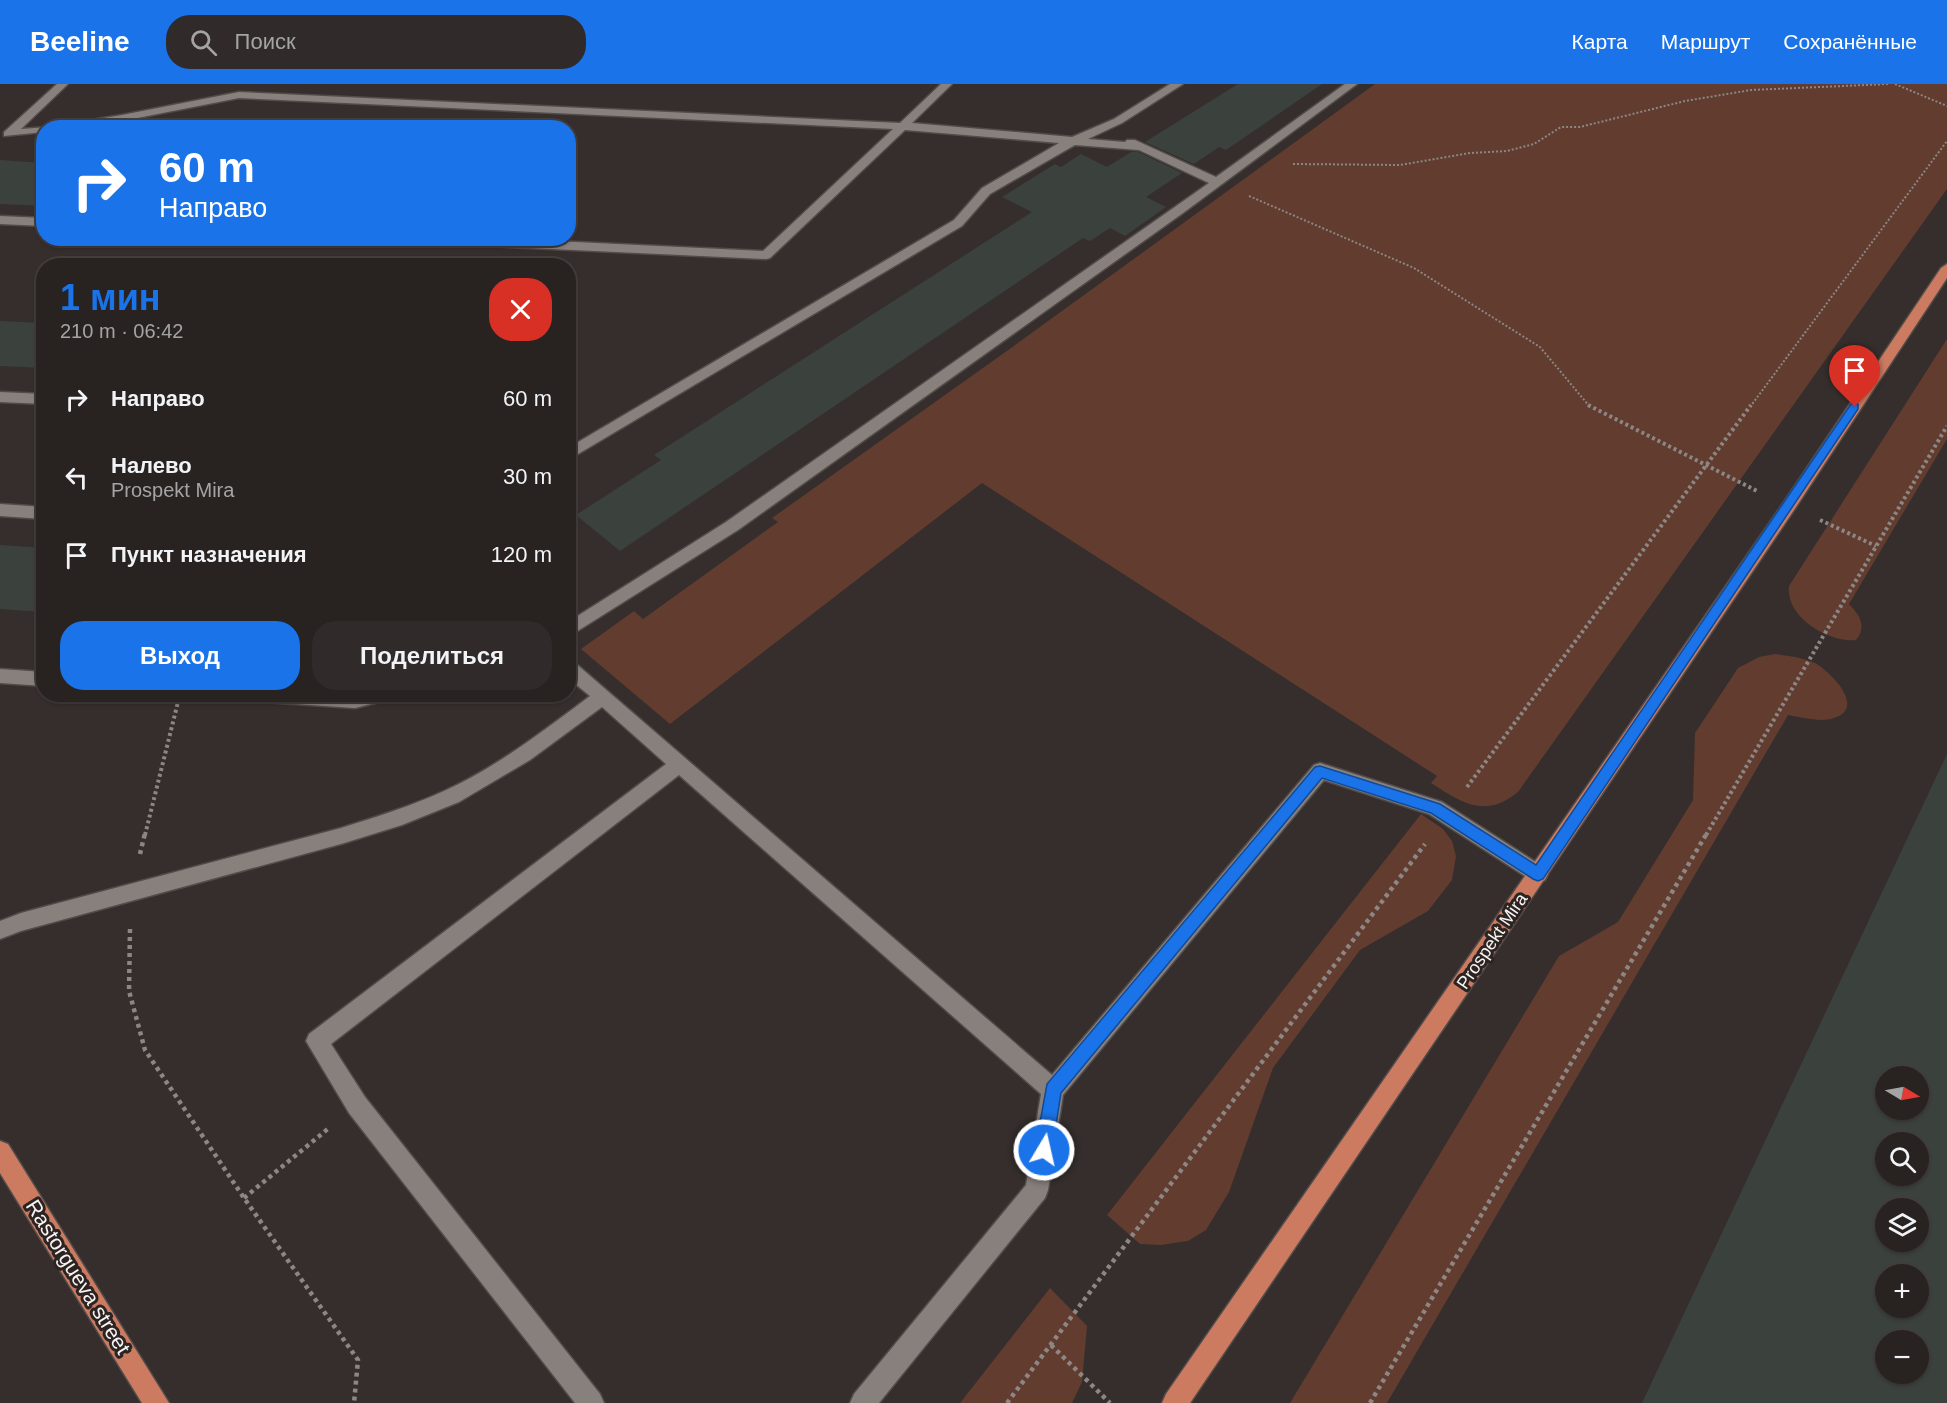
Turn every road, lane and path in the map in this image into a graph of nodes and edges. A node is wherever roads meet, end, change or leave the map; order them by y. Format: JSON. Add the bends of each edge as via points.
{"nodes":[{"id":1,"x":63,"y":84,"type":"edge"},
{"id":2,"x":947,"y":84,"type":"edge"},
{"id":3,"x":1178,"y":84,"type":"edge"},
{"id":4,"x":1353,"y":84,"type":"edge"},
{"id":5,"x":1889,"y":84,"type":"edge"},
{"id":6,"x":1895,"y":84,"type":"edge"},
{"id":7,"x":1947,"y":106,"type":"edge"},
{"id":8,"x":108,"y":120,"type":"edge"},
{"id":9,"x":902,"y":126,"type":"junction"},
{"id":10,"x":1102,"y":129,"type":"junction"},
{"id":11,"x":36,"y":130,"type":"edge"},
{"id":12,"x":5,"y":134,"type":"edge"},
{"id":13,"x":1072,"y":141,"type":"junction"},
{"id":14,"x":1947,"y":141,"type":"edge"},
{"id":15,"x":1142,"y":147,"type":"junction"},
{"id":16,"x":1247,"y":160,"type":"junction"},
{"id":17,"x":1217,"y":182,"type":"junction"},
{"id":18,"x":0,"y":220,"type":"edge"},
{"id":19,"x":36,"y":222,"type":"edge"},
{"id":20,"x":574,"y":246,"type":"edge"},
{"id":21,"x":1947,"y":268,"type":"edge"},
{"id":22,"x":0,"y":396,"type":"edge"},
{"id":23,"x":36,"y":398,"type":"edge"},
{"id":24,"x":1947,"y":426,"type":"edge"},
{"id":25,"x":576,"y":450,"type":"edge"},
{"id":26,"x":1706,"y":467,"type":"junction"},
{"id":27,"x":0,"y":510,"type":"edge"},
{"id":28,"x":36,"y":512,"type":"edge"},
{"id":29,"x":576,"y":626,"type":"edge"},
{"id":30,"x":576,"y":674,"type":"edge"},
{"id":31,"x":0,"y":676,"type":"edge"},
{"id":32,"x":36,"y":678,"type":"edge"},
{"id":33,"x":602,"y":697,"type":"junction"},
{"id":34,"x":178,"y":702,"type":"edge"},
{"id":35,"x":680,"y":765,"type":"junction"},
{"id":36,"x":1446,"y":816,"type":"junction"},
{"id":37,"x":1538,"y":874,"type":"junction"},
{"id":38,"x":130,"y":893,"type":"junction"},
{"id":39,"x":0,"y":930,"type":"edge"},
{"id":40,"x":1053,"y":1090,"type":"junction"},
{"id":41,"x":357,"y":1105,"type":"junction"},
{"id":42,"x":0,"y":1152,"type":"edge"},
{"id":43,"x":244,"y":1198,"type":"junction"},
{"id":44,"x":1051,"y":1345,"type":"junction"},
{"id":45,"x":156,"y":1403,"type":"edge"},
{"id":46,"x":354,"y":1403,"type":"edge"},
{"id":47,"x":591,"y":1403,"type":"edge"},
{"id":48,"x":863,"y":1403,"type":"edge"},
{"id":49,"x":1007,"y":1403,"type":"edge"},
{"id":50,"x":1110,"y":1403,"type":"edge"},
{"id":51,"x":1175,"y":1403,"type":"edge"},
{"id":52,"x":1370,"y":1403,"type":"edge"}],
"edges":[{"from":1,"to":12,"type":"lane"},
{"from":2,"to":9,"type":"lane"},
{"from":3,"to":10,"type":"lane"},
{"from":4,"to":16,"type":"lane"},
{"from":5,"to":16,"type":"path","via":[[1751,90],[1561,128],[1534,144],[1507,151],[1400,165],[1316,166]]},
{"from":6,"to":7,"type":"path"},
{"from":8,"to":9,"type":"lane","via":[[239,95]]},
{"from":9,"to":13,"type":"lane"},
{"from":9,"to":20,"type":"lane","via":[[766,255]]},
{"from":10,"to":13,"type":"lane"},
{"from":10,"to":15,"type":"lane"},
{"from":11,"to":12,"type":"lane"},
{"from":13,"to":15,"type":"lane"},
{"from":13,"to":25,"type":"lane","via":[[986,191],[958,223]]},
{"from":14,"to":26,"type":"path"},
{"from":15,"to":17,"type":"lane"},
{"from":16,"to":17,"type":"lane"},
{"from":17,"to":26,"type":"path","via":[[1414,268],[1540,346],[1590,407]]},
{"from":17,"to":29,"type":"lane","via":[[732,526]]},
{"from":18,"to":19,"type":"lane"},
{"from":21,"to":37,"type":"main road","name":"Prospekt Mira"},
{"from":22,"to":23,"type":"lane"},
{"from":24,"to":52,"type":"path"},
{"from":26,"to":36,"type":"path"},
{"from":27,"to":28,"type":"lane"},
{"from":30,"to":33,"type":"lane"},
{"from":31,"to":32,"type":"lane"},
{"from":33,"to":35,"type":"lane"},
{"from":33,"to":38,"type":"lane","via":[[524,755],[452,796],[341,836]]},
{"from":34,"to":38,"type":"path"},
{"from":35,"to":40,"type":"lane"},
{"from":35,"to":41,"type":"lane","via":[[317,1041]]},
{"from":36,"to":37,"type":"lane"},
{"from":36,"to":40,"type":"lane","via":[[1435,808],[1320,771]]},
{"from":36,"to":44,"type":"path"},
{"from":37,"to":51,"type":"main road","name":"Prospekt Mira"},
{"from":38,"to":39,"type":"lane"},
{"from":38,"to":43,"type":"path","via":[[129,991],[145,1050]]},
{"from":40,"to":48,"type":"lane","via":[[1037,1190]]},
{"from":41,"to":43,"type":"path"},
{"from":41,"to":47,"type":"lane"},
{"from":42,"to":45,"type":"main road","name":"Rastorgueva street"},
{"from":43,"to":46,"type":"path","via":[[358,1360]]},
{"from":44,"to":49,"type":"path"},
{"from":44,"to":50,"type":"path"}]}
